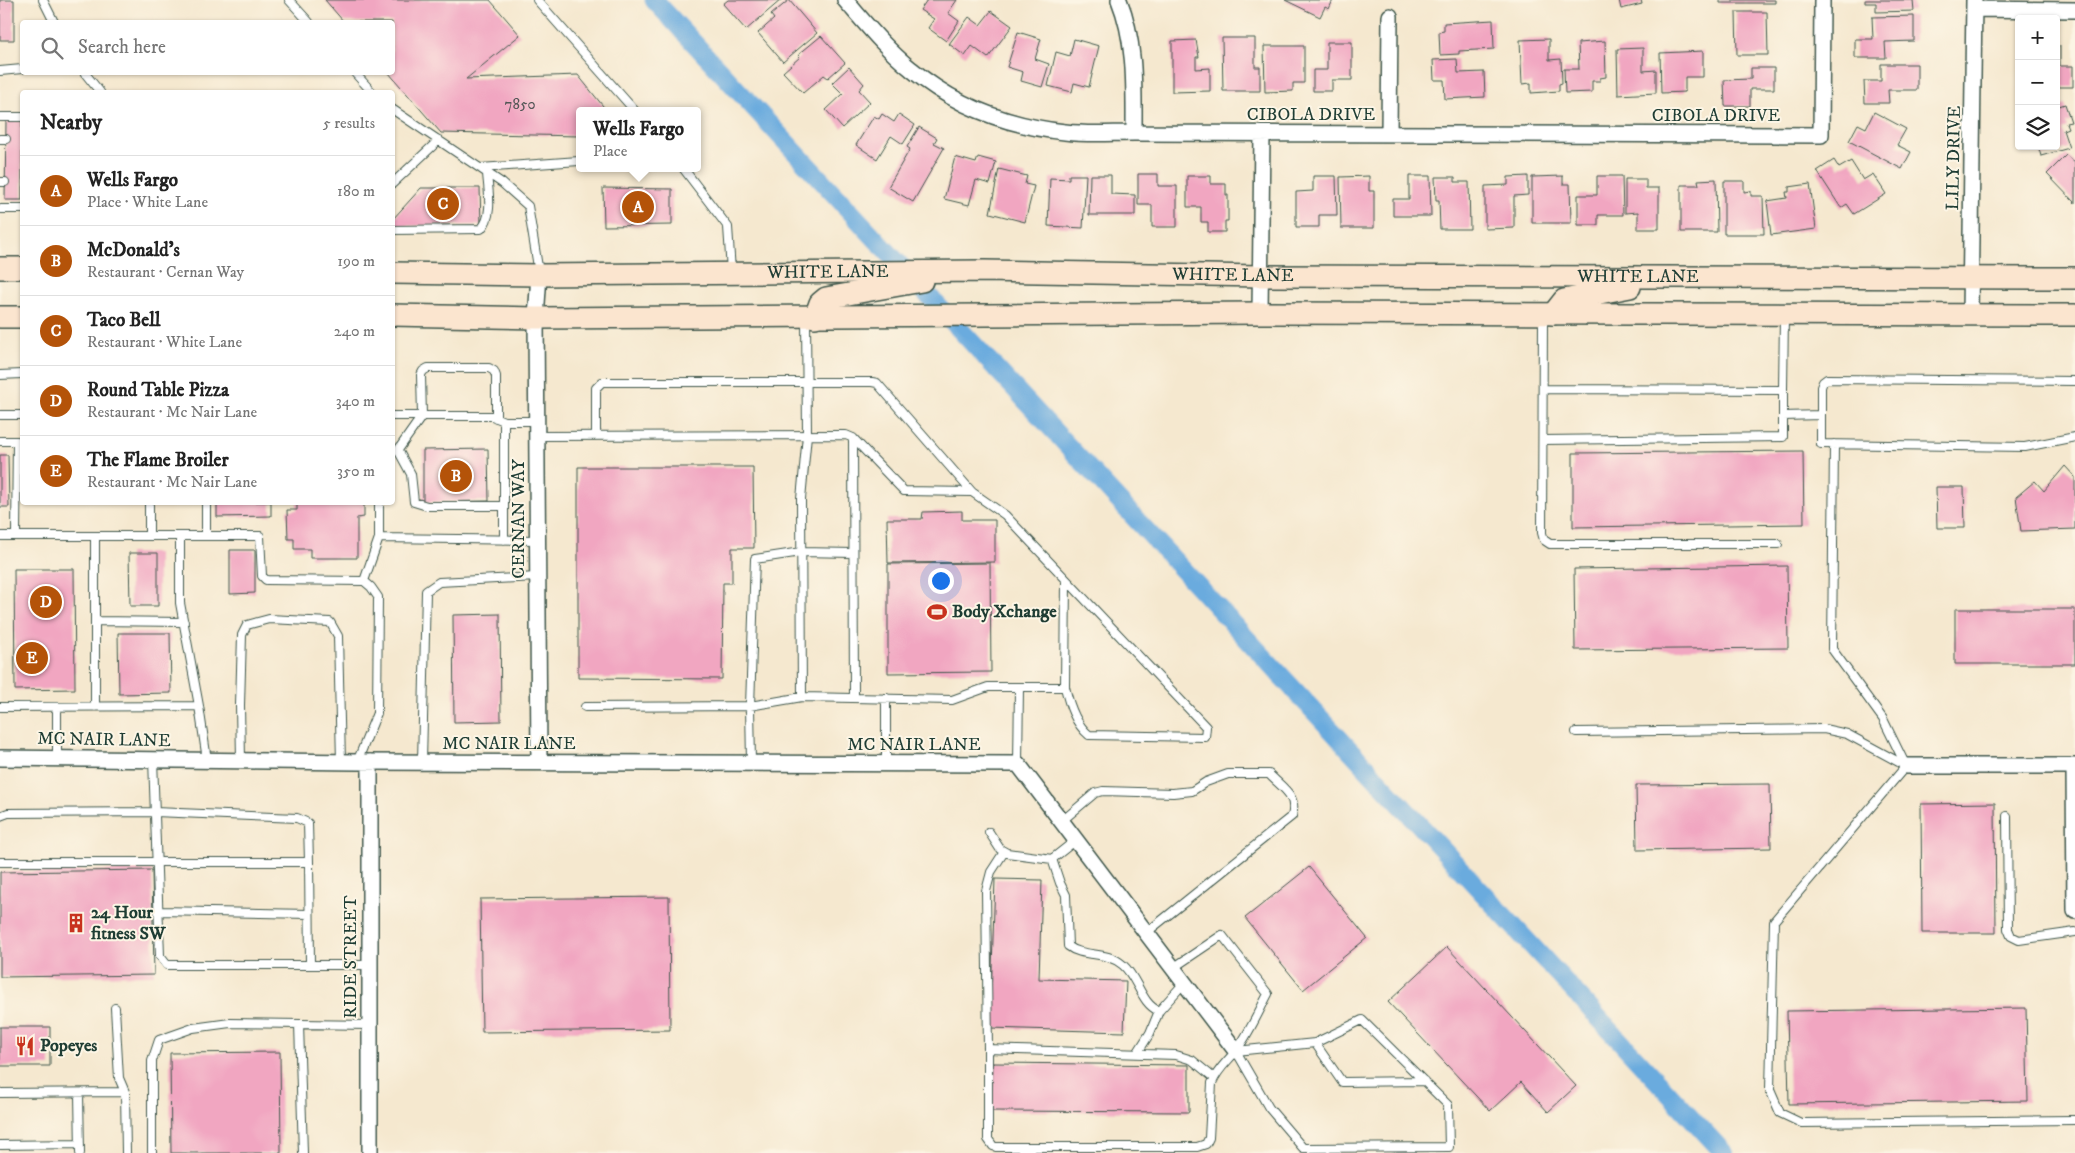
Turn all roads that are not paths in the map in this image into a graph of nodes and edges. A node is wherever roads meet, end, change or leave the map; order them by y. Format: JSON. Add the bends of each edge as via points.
{"nodes":[{"id":1,"x":44,"y":0,"type":"edge"},
{"id":2,"x":288,"y":0,"type":"edge"},
{"id":3,"x":537,"y":0,"type":"edge"},
{"id":4,"x":845,"y":0,"type":"edge"},
{"id":5,"x":1119,"y":0,"type":"edge"},
{"id":6,"x":1822,"y":0,"type":"edge"},
{"id":7,"x":1974,"y":4,"type":"edge"},
{"id":8,"x":2075,"y":10,"type":"edge"},
{"id":9,"x":1390,"y":16,"type":"dead end"},
{"id":10,"x":53,"y":20,"type":"edge"},
{"id":11,"x":307,"y":20,"type":"edge"},
{"id":12,"x":20,"y":69,"type":"edge"},
{"id":13,"x":0,"y":71,"type":"edge"},
{"id":14,"x":86,"y":75,"type":"edge"},
{"id":15,"x":357,"y":75,"type":"edge"},
{"id":16,"x":98,"y":90,"type":"edge"},
{"id":17,"x":370,"y":90,"type":"edge"},
{"id":18,"x":631,"y":107,"type":"edge"},
{"id":19,"x":395,"y":111,"type":"edge"},
{"id":20,"x":0,"y":117,"type":"edge"},
{"id":21,"x":20,"y":117,"type":"edge"},
{"id":22,"x":1134,"y":133,"type":"junction"},
{"id":23,"x":1262,"y":134,"type":"junction"},
{"id":24,"x":1389,"y":134,"type":"junction"},
{"id":25,"x":439,"y":140,"type":"junction"},
{"id":26,"x":576,"y":161,"type":"edge"},
{"id":27,"x":480,"y":168,"type":"junction"},
{"id":28,"x":686,"y":172,"type":"edge"},
{"id":29,"x":488,"y":173,"type":"junction"},
{"id":30,"x":395,"y":181,"type":"edge"},
{"id":31,"x":0,"y":209,"type":"edge"},
{"id":32,"x":20,"y":209,"type":"edge"},
{"id":33,"x":395,"y":230,"type":"edge"},
{"id":34,"x":0,"y":268,"type":"edge"},
{"id":35,"x":20,"y":268,"type":"edge"},
{"id":36,"x":984,"y":271,"type":"junction"},
{"id":37,"x":395,"y":273,"type":"edge"},
{"id":38,"x":731,"y":273,"type":"junction"},
{"id":39,"x":539,"y":275,"type":"junction"},
{"id":40,"x":1261,"y":276,"type":"junction"},
{"id":41,"x":1685,"y":277,"type":"junction"},
{"id":42,"x":1971,"y":278,"type":"junction"},
{"id":43,"x":2075,"y":278,"type":"edge"},
{"id":44,"x":1260,"y":314,"type":"junction"},
{"id":45,"x":1548,"y":314,"type":"junction"},
{"id":46,"x":1784,"y":315,"type":"junction"},
{"id":47,"x":395,"y":316,"type":"edge"},
{"id":48,"x":1970,"y":316,"type":"junction"},
{"id":49,"x":2075,"y":316,"type":"edge"},
{"id":50,"x":0,"y":317,"type":"edge"},
{"id":51,"x":20,"y":317,"type":"edge"},
{"id":52,"x":810,"y":317,"type":"junction"},
{"id":53,"x":536,"y":318,"type":"junction"},
{"id":54,"x":20,"y":374,"type":"edge"},
{"id":55,"x":0,"y":375,"type":"edge"},
{"id":56,"x":2075,"y":381,"type":"edge"},
{"id":57,"x":806,"y":382,"type":"junction"},
{"id":58,"x":1543,"y":389,"type":"junction"},
{"id":59,"x":1783,"y":390,"type":"junction"},
{"id":60,"x":0,"y":415,"type":"edge"},
{"id":61,"x":20,"y":415,"type":"edge"},
{"id":62,"x":1821,"y":415,"type":"junction"},
{"id":63,"x":395,"y":416,"type":"edge"},
{"id":64,"x":422,"y":416,"type":"junction"},
{"id":65,"x":1783,"y":416,"type":"junction"},
{"id":66,"x":500,"y":420,"type":"junction"},
{"id":67,"x":537,"y":429,"type":"junction"},
{"id":68,"x":807,"y":435,"type":"junction"},
{"id":69,"x":596,"y":436,"type":"junction"},
{"id":70,"x":2075,"y":437,"type":"edge"},
{"id":71,"x":853,"y":438,"type":"junction"},
{"id":72,"x":1543,"y":440,"type":"junction"},
{"id":73,"x":0,"y":441,"type":"edge"},
{"id":74,"x":1834,"y":444,"type":"junction"},
{"id":75,"x":972,"y":492,"type":"junction"},
{"id":76,"x":149,"y":505,"type":"edge"},
{"id":77,"x":206,"y":505,"type":"edge"},
{"id":78,"x":379,"y":505,"type":"edge"},
{"id":79,"x":504,"y":506,"type":"junction"},
{"id":80,"x":0,"y":536,"type":"edge"},
{"id":81,"x":16,"y":536,"type":"junction"},
{"id":82,"x":96,"y":536,"type":"junction"},
{"id":83,"x":149,"y":536,"type":"junction"},
{"id":84,"x":180,"y":536,"type":"junction"},
{"id":85,"x":206,"y":536,"type":"junction"},
{"id":86,"x":379,"y":538,"type":"junction"},
{"id":87,"x":504,"y":540,"type":"junction"},
{"id":88,"x":538,"y":540,"type":"junction"},
{"id":89,"x":1778,"y":544,"type":"dead end"},
{"id":90,"x":801,"y":552,"type":"junction"},
{"id":91,"x":853,"y":553,"type":"junction"},
{"id":92,"x":538,"y":577,"type":"junction"},
{"id":93,"x":1066,"y":580,"type":"junction"},
{"id":94,"x":364,"y":581,"type":"junction"},
{"id":95,"x":95,"y":621,"type":"junction"},
{"id":96,"x":184,"y":622,"type":"junction"},
{"id":97,"x":1018,"y":686,"type":"junction"},
{"id":98,"x":1066,"y":686,"type":"junction"},
{"id":99,"x":854,"y":696,"type":"junction"},
{"id":100,"x":802,"y":697,"type":"junction"},
{"id":101,"x":886,"y":698,"type":"junction"},
{"id":102,"x":199,"y":706,"type":"junction"},
{"id":103,"x":750,"y":706,"type":"junction"},
{"id":104,"x":0,"y":707,"type":"edge"},
{"id":105,"x":57,"y":707,"type":"junction"},
{"id":106,"x":95,"y":707,"type":"junction"},
{"id":107,"x":585,"y":707,"type":"dead end"},
{"id":108,"x":1576,"y":732,"type":"dead end"},
{"id":109,"x":0,"y":758,"type":"edge"},
{"id":110,"x":57,"y":759,"type":"junction"},
{"id":111,"x":153,"y":760,"type":"junction"},
{"id":112,"x":207,"y":760,"type":"junction"},
{"id":113,"x":241,"y":760,"type":"junction"},
{"id":114,"x":341,"y":762,"type":"junction"},
{"id":115,"x":364,"y":762,"type":"junction"},
{"id":116,"x":422,"y":762,"type":"junction"},
{"id":117,"x":539,"y":762,"type":"junction"},
{"id":118,"x":751,"y":763,"type":"junction"},
{"id":119,"x":886,"y":763,"type":"junction"},
{"id":120,"x":1018,"y":764,"type":"junction"},
{"id":121,"x":1906,"y":766,"type":"junction"},
{"id":122,"x":2074,"y":766,"type":"edge"},
{"id":123,"x":156,"y":812,"type":"junction"},
{"id":124,"x":0,"y":816,"type":"edge"},
{"id":125,"x":2007,"y":816,"type":"dead end"},
{"id":126,"x":1062,"y":821,"type":"junction"},
{"id":127,"x":989,"y":832,"type":"dead end"},
{"id":128,"x":1076,"y":840,"type":"junction"},
{"id":129,"x":1004,"y":852,"type":"junction"},
{"id":130,"x":1052,"y":859,"type":"junction"},
{"id":131,"x":0,"y":862,"type":"edge"},
{"id":132,"x":309,"y":862,"type":"junction"},
{"id":133,"x":158,"y":863,"type":"junction"},
{"id":134,"x":2075,"y":911,"type":"edge"},
{"id":135,"x":159,"y":912,"type":"junction"},
{"id":136,"x":309,"y":914,"type":"junction"},
{"id":137,"x":2075,"y":932,"type":"edge"},
{"id":138,"x":1146,"y":933,"type":"junction"},
{"id":139,"x":370,"y":965,"type":"junction"},
{"id":140,"x":310,"y":966,"type":"junction"},
{"id":141,"x":1173,"y":968,"type":"junction"},
{"id":142,"x":1184,"y":983,"type":"junction"},
{"id":143,"x":116,"y":1008,"type":"dead end"},
{"id":144,"x":1159,"y":1010,"type":"junction"},
{"id":145,"x":299,"y":1024,"type":"junction"},
{"id":146,"x":370,"y":1025,"type":"junction"},
{"id":147,"x":1315,"y":1043,"type":"junction"},
{"id":148,"x":988,"y":1049,"type":"junction"},
{"id":149,"x":1138,"y":1052,"type":"junction"},
{"id":150,"x":1236,"y":1052,"type":"junction"},
{"id":151,"x":1214,"y":1078,"type":"junction"},
{"id":152,"x":1424,"y":1081,"type":"junction"},
{"id":153,"x":125,"y":1092,"type":"junction"},
{"id":154,"x":79,"y":1093,"type":"junction"},
{"id":155,"x":0,"y":1094,"type":"edge"},
{"id":156,"x":2075,"y":1120,"type":"edge"},
{"id":157,"x":0,"y":1145,"type":"edge"},
{"id":158,"x":80,"y":1149,"type":"edge"},
{"id":159,"x":126,"y":1153,"type":"edge"},
{"id":160,"x":152,"y":1153,"type":"edge"},
{"id":161,"x":303,"y":1153,"type":"edge"},
{"id":162,"x":370,"y":1153,"type":"edge"}],
"edges":[{"from":1,"to":10,"type":"lane"},
{"from":2,"to":11,"type":"lane"},
{"from":3,"to":18,"type":"lane"},
{"from":4,"to":22,"type":"street","name":"CIBOLA DRIVE","via":[[911,69],[968,106],[1034,128]]},
{"from":5,"to":22,"type":"street","via":[[1130,39],[1134,70]]},
{"from":6,"to":24,"type":"street","name":"CIBOLA DRIVE","via":[[1821,135]]},
{"from":7,"to":8,"type":"street"},
{"from":7,"to":42,"type":"street","name":"LILY DRIVE"},
{"from":9,"to":24,"type":"street"},
{"from":12,"to":13,"type":"lane"},
{"from":14,"to":16,"type":"lane"},
{"from":15,"to":17,"type":"lane"},
{"from":19,"to":25,"type":"lane"},
{"from":20,"to":21,"type":"lane"},
{"from":22,"to":23,"type":"street","name":"CIBOLA DRIVE"},
{"from":23,"to":24,"type":"street","name":"CIBOLA DRIVE"},
{"from":23,"to":40,"type":"street"},
{"from":25,"to":27,"type":"lane"},
{"from":25,"to":30,"type":"lane"},
{"from":26,"to":27,"type":"lane"},
{"from":27,"to":29,"type":"lane"},
{"from":28,"to":38,"type":"lane","via":[[728,227]]},
{"from":29,"to":33,"type":"lane","via":[[489,209],[486,224],[481,229]]},
{"from":29,"to":39,"type":"lane","via":[[528,206]]},
{"from":31,"to":32,"type":"lane"},
{"from":34,"to":35,"type":"main road"},
{"from":36,"to":38,"type":"main road","name":"WHITE LANE"},
{"from":36,"to":40,"type":"main road","name":"WHITE LANE"},
{"from":36,"to":52,"type":"main road","via":[[826,298]]},
{"from":37,"to":39,"type":"main road","name":"WHITE LANE"},
{"from":38,"to":39,"type":"main road","name":"WHITE LANE"},
{"from":39,"to":53,"type":"street","name":"CERNAN WAY"},
{"from":40,"to":41,"type":"main road","name":"WHITE LANE"},
{"from":40,"to":44,"type":"street"},
{"from":41,"to":42,"type":"main road","name":"WHITE LANE"},
{"from":41,"to":45,"type":"main road","via":[[1564,300]]},
{"from":42,"to":43,"type":"main road","name":"WHITE LANE"},
{"from":42,"to":48,"type":"street","name":"LILY DRIVE"},
{"from":44,"to":45,"type":"main road","name":"WHITE LANE"},
{"from":44,"to":52,"type":"main road","name":"WHITE LANE"},
{"from":45,"to":46,"type":"main road","name":"WHITE LANE"},
{"from":45,"to":58,"type":"lane"},
{"from":46,"to":48,"type":"main road","name":"WHITE LANE"},
{"from":46,"to":59,"type":"lane"},
{"from":47,"to":53,"type":"main road","name":"WHITE LANE"},
{"from":48,"to":49,"type":"main road","name":"WHITE LANE"},
{"from":50,"to":51,"type":"main road"},
{"from":52,"to":53,"type":"main road","name":"WHITE LANE"},
{"from":52,"to":57,"type":"lane"},
{"from":53,"to":67,"type":"street","name":"CERNAN WAY"},
{"from":54,"to":55,"type":"lane"},
{"from":56,"to":62,"type":"lane","via":[[1827,379],[1821,387]]},
{"from":57,"to":68,"type":"lane"},
{"from":57,"to":69,"type":"lane","via":[[602,382],[596,388]]},
{"from":57,"to":75,"type":"lane","via":[[877,384]]},
{"from":58,"to":59,"type":"lane"},
{"from":58,"to":72,"type":"lane"},
{"from":59,"to":65,"type":"lane"},
{"from":60,"to":61,"type":"lane"},
{"from":62,"to":65,"type":"lane"},
{"from":62,"to":74,"type":"lane","via":[[1821,444]]},
{"from":63,"to":64,"type":"lane"},
{"from":64,"to":66,"type":"lane","via":[[492,416]]},
{"from":64,"to":66,"type":"lane","via":[[423,371],[428,368],[489,368],[496,376]]},
{"from":64,"to":79,"type":"lane","via":[[398,450],[410,474],[414,502],[427,506]]},
{"from":65,"to":72,"type":"lane","via":[[1782,437]]},
{"from":66,"to":67,"type":"lane"},
{"from":66,"to":79,"type":"lane"},
{"from":67,"to":69,"type":"lane"},
{"from":67,"to":88,"type":"street","name":"CERNAN WAY"},
{"from":68,"to":69,"type":"lane"},
{"from":68,"to":71,"type":"lane","via":[[846,435]]},
{"from":68,"to":90,"type":"lane","via":[[801,499]]},
{"from":70,"to":74,"type":"lane","via":[[2025,447]]},
{"from":71,"to":75,"type":"lane","via":[[904,491]]},
{"from":71,"to":91,"type":"lane"},
{"from":72,"to":89,"type":"lane","via":[[1542,533],[1550,544]]},
{"from":73,"to":81,"type":"lane","via":[[17,441]]},
{"from":74,"to":121,"type":"lane","via":[[1832,649],[1883,719]]},
{"from":75,"to":93,"type":"lane","via":[[1004,515]]},
{"from":76,"to":83,"type":"lane"},
{"from":77,"to":85,"type":"lane"},
{"from":78,"to":86,"type":"lane"},
{"from":79,"to":87,"type":"lane"},
{"from":80,"to":81,"type":"lane"},
{"from":81,"to":82,"type":"lane"},
{"from":82,"to":83,"type":"lane"},
{"from":82,"to":95,"type":"lane"},
{"from":83,"to":84,"type":"lane"},
{"from":84,"to":85,"type":"lane"},
{"from":84,"to":96,"type":"lane","via":[[180,604]]},
{"from":85,"to":94,"type":"lane","via":[[260,536],[262,576],[266,580]]},
{"from":86,"to":87,"type":"lane"},
{"from":86,"to":94,"type":"lane"},
{"from":87,"to":88,"type":"lane"},
{"from":88,"to":92,"type":"street","name":"CERNAN WAY"},
{"from":90,"to":91,"type":"lane"},
{"from":90,"to":100,"type":"lane"},
{"from":90,"to":103,"type":"lane","via":[[757,557],[754,562]]},
{"from":91,"to":99,"type":"lane"},
{"from":92,"to":116,"type":"lane","via":[[439,582],[426,591]]},
{"from":92,"to":117,"type":"street","name":"CERNAN WAY"},
{"from":93,"to":98,"type":"lane"},
{"from":93,"to":98,"type":"lane","via":[[1206,727],[1205,737],[1089,735],[1069,705]]},
{"from":94,"to":115,"type":"lane","via":[[378,597],[377,713]]},
{"from":95,"to":96,"type":"lane"},
{"from":95,"to":106,"type":"lane"},
{"from":96,"to":102,"type":"lane"},
{"from":97,"to":98,"type":"lane"},
{"from":97,"to":101,"type":"lane","via":[[983,688],[952,700]]},
{"from":97,"to":120,"type":"lane"},
{"from":99,"to":100,"type":"lane"},
{"from":99,"to":101,"type":"lane"},
{"from":100,"to":103,"type":"lane"},
{"from":101,"to":119,"type":"lane"},
{"from":102,"to":106,"type":"lane"},
{"from":102,"to":112,"type":"lane"},
{"from":103,"to":107,"type":"lane"},
{"from":103,"to":118,"type":"lane"},
{"from":104,"to":105,"type":"lane"},
{"from":105,"to":106,"type":"lane"},
{"from":105,"to":110,"type":"lane"},
{"from":108,"to":121,"type":"lane","via":[[1824,729],[1847,734]]},
{"from":109,"to":110,"type":"street","name":"MC NAIR LANE"},
{"from":110,"to":111,"type":"street","name":"MC NAIR LANE"},
{"from":111,"to":112,"type":"street","name":"MC NAIR LANE"},
{"from":111,"to":123,"type":"lane"},
{"from":112,"to":113,"type":"street","name":"MC NAIR LANE"},
{"from":113,"to":114,"type":"street","name":"MC NAIR LANE"},
{"from":113,"to":114,"type":"lane","via":[[242,635],[247,625],[269,618],[330,622],[338,636]]},
{"from":114,"to":115,"type":"street","name":"MC NAIR LANE"},
{"from":115,"to":116,"type":"street","name":"MC NAIR LANE"},
{"from":115,"to":139,"type":"street","name":"RIDE STREET"},
{"from":116,"to":117,"type":"street","name":"MC NAIR LANE"},
{"from":117,"to":118,"type":"street","name":"MC NAIR LANE"},
{"from":118,"to":119,"type":"street","name":"MC NAIR LANE"},
{"from":119,"to":120,"type":"street","name":"MC NAIR LANE"},
{"from":120,"to":126,"type":"street"},
{"from":121,"to":122,"type":"street"},
{"from":121,"to":156,"type":"lane","via":[[1774,921],[1770,1090],[1780,1113],[1801,1123]]},
{"from":122,"to":134,"type":"street"},
{"from":123,"to":124,"type":"lane","via":[[8,813]]},
{"from":123,"to":132,"type":"lane","via":[[297,818],[308,823]]},
{"from":123,"to":133,"type":"lane"},
{"from":125,"to":137,"type":"lane","via":[[2008,929],[2011,936],[2019,940]]},
{"from":126,"to":128,"type":"street"},
{"from":126,"to":138,"type":"lane","via":[[1095,793],[1173,794],[1192,791],[1228,774],[1269,774],[1293,799],[1292,816]]},
{"from":127,"to":129,"type":"lane"},
{"from":128,"to":130,"type":"lane"},
{"from":128,"to":138,"type":"street"},
{"from":129,"to":130,"type":"lane"},
{"from":129,"to":148,"type":"lane","via":[[991,872],[986,890]]},
{"from":130,"to":144,"type":"lane","via":[[1066,895],[1068,946],[1074,951],[1110,957],[1123,965],[1147,1002]]},
{"from":131,"to":133,"type":"lane"},
{"from":132,"to":133,"type":"lane"},
{"from":132,"to":136,"type":"lane"},
{"from":133,"to":135,"type":"lane"},
{"from":135,"to":136,"type":"lane"},
{"from":135,"to":140,"type":"lane","via":[[160,956],[167,966]]},
{"from":136,"to":140,"type":"lane"},
{"from":138,"to":141,"type":"street"},
{"from":139,"to":140,"type":"lane"},
{"from":139,"to":146,"type":"street","name":"RIDE STREET"},
{"from":141,"to":142,"type":"street"},
{"from":141,"to":150,"type":"lane","via":[[1222,935],[1268,994]]},
{"from":142,"to":144,"type":"lane"},
{"from":142,"to":150,"type":"street"},
{"from":143,"to":153,"type":"lane","via":[[119,1078]]},
{"from":144,"to":149,"type":"lane"},
{"from":145,"to":146,"type":"lane"},
{"from":145,"to":160,"type":"lane","via":[[230,1023],[193,1028],[159,1040],[152,1061]]},
{"from":145,"to":161,"type":"lane"},
{"from":146,"to":162,"type":"street","name":"RIDE STREET"},
{"from":147,"to":150,"type":"lane"},
{"from":147,"to":152,"type":"lane","via":[[1342,1082]]},
{"from":147,"to":152,"type":"lane","via":[[1362,1020]]},
{"from":148,"to":149,"type":"lane"},
{"from":148,"to":151,"type":"lane","via":[[988,1139],[993,1146],[1203,1146],[1209,1138]]},
{"from":149,"to":151,"type":"lane","via":[[1184,1056]]},
{"from":150,"to":151,"type":"lane"},
{"from":150,"to":152,"type":"lane","via":[[1269,1108],[1303,1148],[1449,1147],[1448,1105]]},
{"from":153,"to":154,"type":"lane"},
{"from":153,"to":159,"type":"lane"},
{"from":154,"to":155,"type":"lane"},
{"from":154,"to":158,"type":"lane"},
{"from":157,"to":158,"type":"lane"}]}
